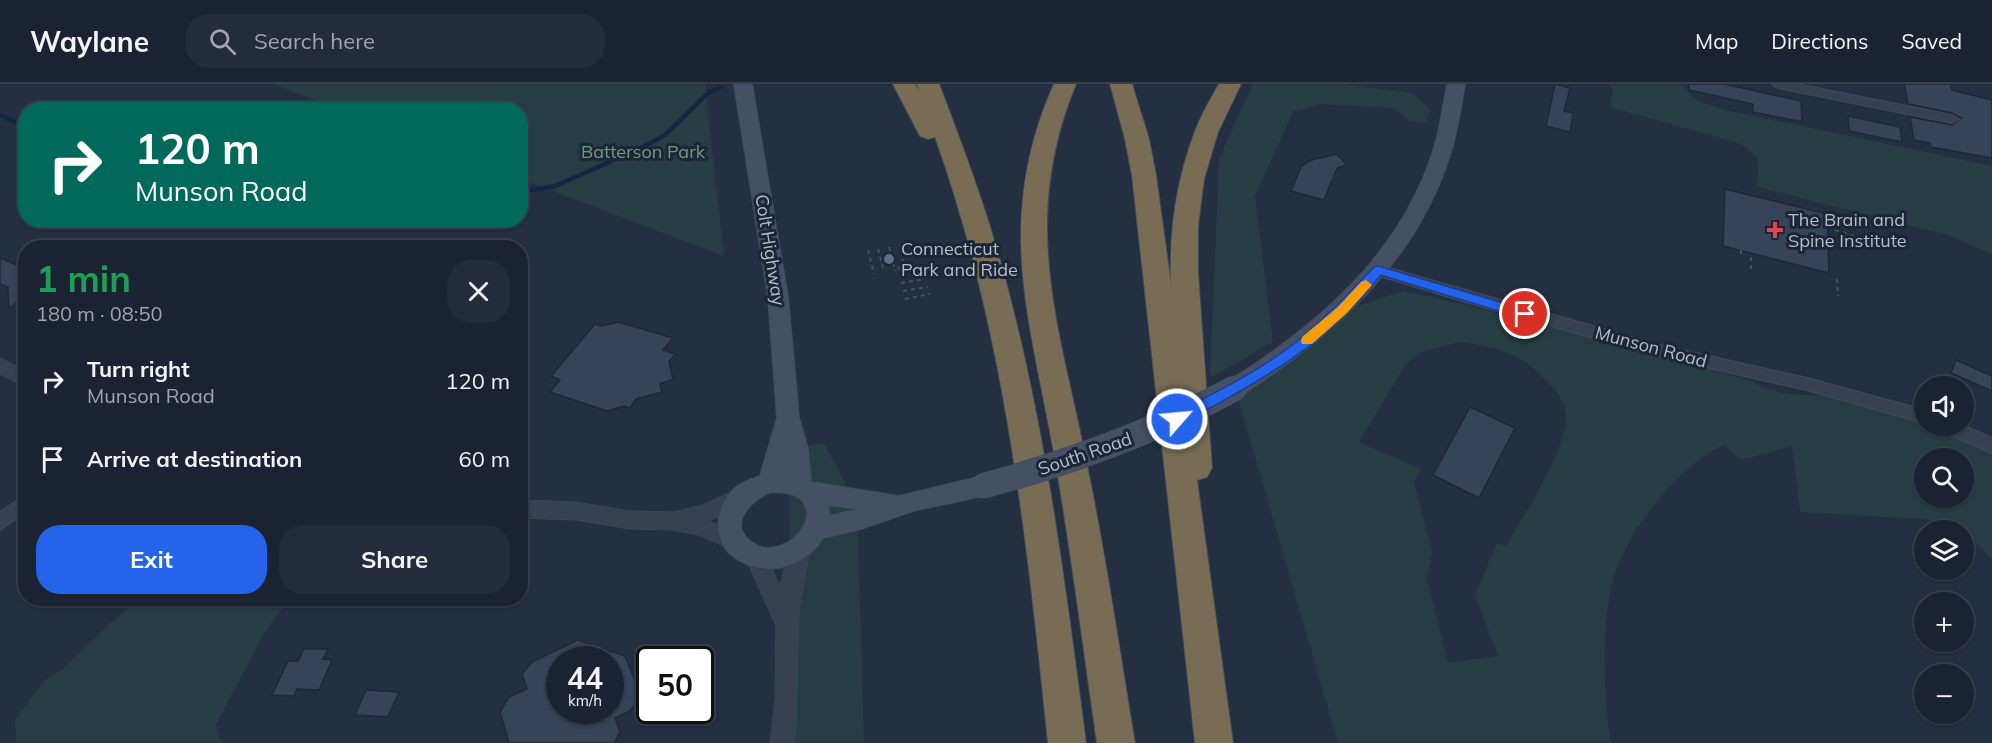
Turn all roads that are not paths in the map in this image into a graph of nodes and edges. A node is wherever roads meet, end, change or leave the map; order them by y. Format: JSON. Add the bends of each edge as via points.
{"nodes":[{"id":1,"x":743,"y":84,"type":"edge"},
{"id":2,"x":904,"y":84,"type":"edge"},
{"id":3,"x":928,"y":84,"type":"edge"},
{"id":4,"x":1065,"y":84,"type":"edge"},
{"id":5,"x":1121,"y":84,"type":"edge"},
{"id":6,"x":1230,"y":84,"type":"edge"},
{"id":7,"x":1456,"y":84,"type":"edge"},
{"id":8,"x":1778,"y":84,"type":"edge"},
{"id":9,"x":1822,"y":88,"type":"edge"},
{"id":10,"x":1952,"y":119,"type":"dead end"},
{"id":11,"x":965,"y":188,"type":"junction"},
{"id":12,"x":1378,"y":270,"type":"junction"},
{"id":13,"x":0,"y":365,"type":"edge"},
{"id":14,"x":18,"y":375,"type":"edge"},
{"id":15,"x":1914,"y":414,"type":"edge"},
{"id":16,"x":788,"y":417,"type":"junction"},
{"id":17,"x":1970,"y":436,"type":"edge"},
{"id":18,"x":1992,"y":446,"type":"edge"},
{"id":19,"x":770,"y":482,"type":"junction"},
{"id":20,"x":805,"y":488,"type":"junction"},
{"id":21,"x":742,"y":496,"type":"junction"},
{"id":22,"x":897,"y":506,"type":"junction"},
{"id":23,"x":18,"y":508,"type":"edge"},
{"id":24,"x":528,"y":509,"type":"edge"},
{"id":25,"x":672,"y":521,"type":"junction"},
{"id":26,"x":0,"y":522,"type":"edge"},
{"id":27,"x":817,"y":529,"type":"junction"},
{"id":28,"x":734,"y":542,"type":"junction"},
{"id":29,"x":799,"y":549,"type":"junction"},
{"id":30,"x":756,"y":556,"type":"junction"},
{"id":31,"x":1192,"y":570,"type":"junction"},
{"id":32,"x":787,"y":627,"type":"junction"},
{"id":33,"x":782,"y":743,"type":"edge"},
{"id":34,"x":1067,"y":743,"type":"edge"},
{"id":35,"x":1116,"y":743,"type":"edge"},
{"id":36,"x":1214,"y":743,"type":"edge"}],
"edges":[{"from":1,"to":16,"type":"main road","name":"Colt Highway","via":[[778,297]]},
{"from":2,"to":11,"type":"highway","via":[[940,156]]},
{"from":3,"to":11,"type":"highway"},
{"from":4,"to":35,"type":"highway","via":[[1037,166],[1032,209],[1033,256],[1089,566]]},
{"from":5,"to":31,"type":"highway","via":[[1144,175]]},
{"from":6,"to":31,"type":"highway","via":[[1197,160],[1184,230],[1183,284],[1197,442]]},
{"from":7,"to":12,"type":"main road","name":"South Road","via":[[1433,176],[1410,222]]},
{"from":8,"to":9,"type":"street"},
{"from":9,"to":10,"type":"street"},
{"from":11,"to":34,"type":"highway","via":[[1000,314],[1021,418]]},
{"from":12,"to":15,"type":"street","name":"Munson Road","via":[[1660,351],[1807,384]]},
{"from":12,"to":22,"type":"main road","name":"South Road","bridge":true,"via":[[1318,332],[1281,360],[1177,419],[1043,469]]},
{"from":13,"to":14,"type":"street"},
{"from":16,"to":19,"type":"main road","name":"Colt Highway"},
{"from":16,"to":20,"type":"main road","name":"Colt Highway"},
{"from":17,"to":18,"type":"street"},
{"from":19,"to":20,"type":"main road"},
{"from":19,"to":21,"type":"main road"},
{"from":20,"to":22,"type":"main road","name":"South Road"},
{"from":20,"to":27,"type":"main road","via":[[818,503]]},
{"from":21,"to":25,"type":"street","via":[[706,513]]},
{"from":21,"to":28,"type":"main road","via":[[730,519]]},
{"from":22,"to":27,"type":"main road","name":"South Road"},
{"from":23,"to":26,"type":"street"},
{"from":24,"to":25,"type":"street"},
{"from":25,"to":28,"type":"street","via":[[702,527]]},
{"from":27,"to":29,"type":"main road"},
{"from":28,"to":30,"type":"main road"},
{"from":29,"to":30,"type":"main road","via":[[786,556]]},
{"from":29,"to":32,"type":"street"},
{"from":30,"to":32,"type":"street"},
{"from":31,"to":36,"type":"highway"},
{"from":32,"to":33,"type":"street","via":[[788,696]]}]}
